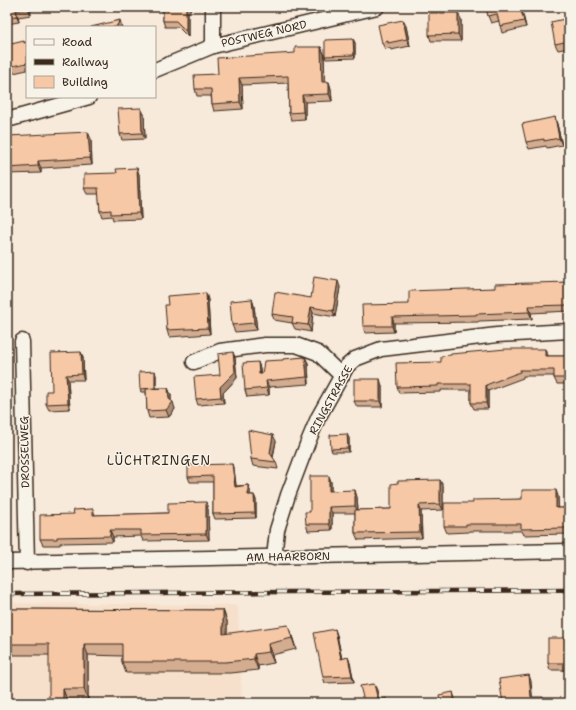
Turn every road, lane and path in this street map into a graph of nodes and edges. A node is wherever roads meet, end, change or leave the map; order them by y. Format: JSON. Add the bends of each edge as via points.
{"nodes":[{"id":1,"x":213,"y":7,"type":"edge"},
{"id":2,"x":377,"y":7,"type":"edge"},
{"id":3,"x":213,"y":46,"type":"junction"},
{"id":4,"x":156,"y":70,"type":"edge"},
{"id":5,"x":85,"y":98,"type":"edge"},
{"id":6,"x":7,"y":120,"type":"edge"},
{"id":7,"x":569,"y":331,"type":"edge"},
{"id":8,"x":22,"y":341,"type":"dead end"},
{"id":9,"x":194,"y":362,"type":"dead end"},
{"id":10,"x":342,"y":376,"type":"junction"},
{"id":11,"x":569,"y":551,"type":"edge"},
{"id":12,"x":274,"y":558,"type":"junction"},
{"id":13,"x":7,"y":562,"type":"edge"},
{"id":14,"x":27,"y":562,"type":"junction"}],
"edges":[{"from":1,"to":3,"type":"street"},
{"from":2,"to":3,"type":"street","name":"POSTWEG NORD"},
{"from":3,"to":4,"type":"street","name":"POSTWEG NORD"},
{"from":5,"to":6,"type":"street"},
{"from":7,"to":10,"type":"street","name":"RINGSTRASSE","via":[[498,335],[381,349],[355,360],[347,366]]},
{"from":8,"to":14,"type":"street","name":"DROSSELWEG"},
{"from":9,"to":10,"type":"street","via":[[220,351],[265,345],[296,345],[318,353]]},
{"from":10,"to":12,"type":"street","name":"RINGSTRASSE","via":[[318,418],[288,495],[277,530]]},
{"from":11,"to":12,"type":"street","name":"AM HAARBORN"},
{"from":12,"to":14,"type":"street","name":"AM HAARBORN"},
{"from":13,"to":14,"type":"street","name":"AM HAARBORN"}]}
